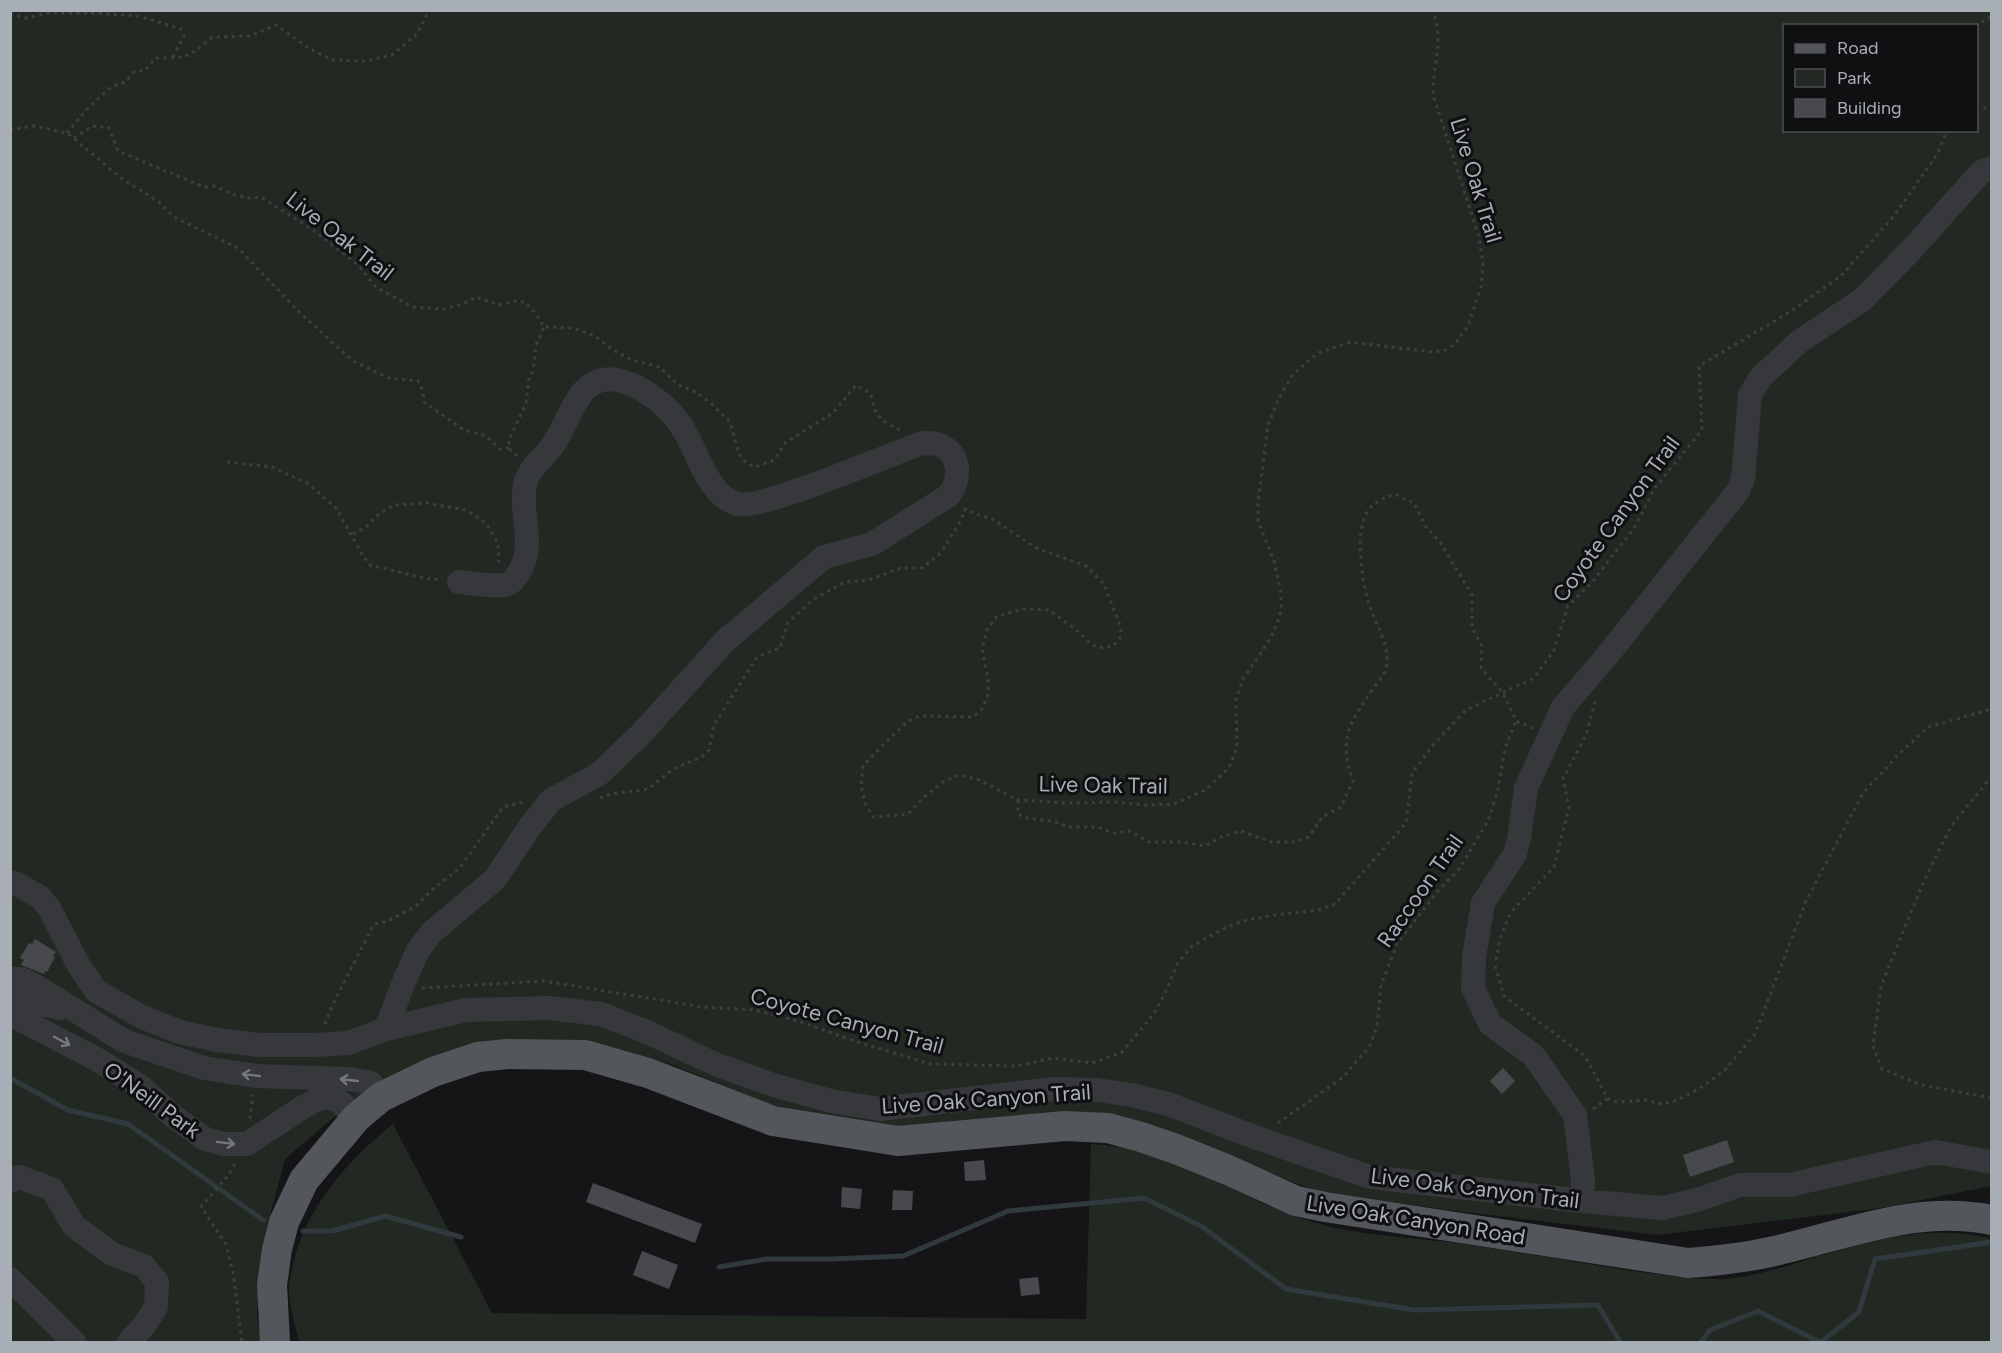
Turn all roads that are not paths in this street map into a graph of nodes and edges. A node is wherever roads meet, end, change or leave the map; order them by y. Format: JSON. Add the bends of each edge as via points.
{"nodes":[{"id":1,"x":1992,"y":168,"type":"edge"},
{"id":2,"x":459,"y":582,"type":"road end"},
{"id":3,"x":10,"y":882,"type":"edge"},
{"id":4,"x":10,"y":979,"type":"edge"},
{"id":5,"x":10,"y":992,"type":"edge"},
{"id":6,"x":80,"y":1013,"type":"junction"},
{"id":7,"x":10,"y":1014,"type":"edge"},
{"id":8,"x":387,"y":1029,"type":"junction"},
{"id":9,"x":309,"y":1078,"type":"junction"},
{"id":10,"x":381,"y":1097,"type":"junction"},
{"id":11,"x":310,"y":1103,"type":"junction"},
{"id":12,"x":350,"y":1125,"type":"junction"},
{"id":13,"x":1992,"y":1162,"type":"edge"},
{"id":14,"x":10,"y":1181,"type":"edge"},
{"id":15,"x":1582,"y":1202,"type":"junction"},
{"id":16,"x":1992,"y":1220,"type":"edge"},
{"id":17,"x":10,"y":1279,"type":"edge"},
{"id":18,"x":74,"y":1342,"type":"edge"},
{"id":19,"x":129,"y":1342,"type":"edge"},
{"id":20,"x":275,"y":1342,"type":"edge"}],
"edges":[{"from":1,"to":15,"type":"street","via":[[1981,172],[1862,300],[1800,341],[1761,377],[1750,395],[1743,479],[1738,491],[1563,707],[1526,789],[1515,854],[1483,903],[1473,988],[1490,1024],[1533,1055],[1575,1115]]},
{"from":2,"to":8,"type":"street","via":[[513,582],[526,558],[523,502],[530,470],[553,446],[582,392],[597,382],[616,380],[636,386],[660,403],[681,424],[720,496],[738,505],[771,500],[922,443],[936,444],[955,458],[954,490],[939,504],[872,544],[824,557],[725,641],[599,774],[551,800],[495,879],[431,933],[417,952]]},
{"from":3,"to":8,"type":"street","name":"Live Oak Canyon Trail","via":[[40,897],[49,908],[96,991],[142,1017],[180,1032],[259,1045],[317,1045],[348,1043]]},
{"from":4,"to":6,"type":"street","name":"O'Neill Park","via":[[34,985]]},
{"from":5,"to":6,"type":"street","name":"O'Neill Park","via":[[26,1001]]},
{"from":9,"to":6,"type":"street","name":"O'Neill Park","one_way":true,"via":[[256,1076],[204,1068],[124,1041]]},
{"from":7,"to":11,"type":"street","name":"O'Neill Park","one_way":true,"via":[[141,1087],[206,1139],[247,1144]]},
{"from":8,"to":15,"type":"street","name":"Live Oak Canyon Trail","via":[[466,1010],[549,1008],[601,1014],[715,1064],[831,1101],[880,1109],[1053,1089],[1097,1090],[1168,1104],[1370,1177]]},
{"from":10,"to":9,"type":"street","name":"O'Neill Park","one_way":true,"via":[[370,1083]]},
{"from":9,"to":11,"type":"street"},
{"from":10,"to":12,"type":"main road","name":"Live Oak Canyon Road"},
{"from":10,"to":16,"type":"main road","name":"Live Oak Canyon Road","via":[[433,1072],[478,1058],[507,1054],[585,1055],[648,1073],[773,1121],[898,1141],[1065,1126],[1108,1128],[1176,1149],[1296,1201],[1325,1208],[1688,1263],[1772,1252],[1914,1217],[1950,1215]]},
{"from":11,"to":12,"type":"street","via":[[327,1097],[339,1101]]},
{"from":12,"to":20,"type":"main road","name":"Live Oak Canyon Road","via":[[304,1180],[284,1222],[272,1285]]},
{"from":13,"to":15,"type":"street","name":"Live Oak Canyon Trail","via":[[1935,1152],[1789,1185],[1740,1185],[1662,1208]]},
{"from":14,"to":19,"type":"street","via":[[19,1177],[52,1189],[74,1226],[112,1254],[144,1266],[157,1282],[156,1307]]},
{"from":17,"to":18,"type":"street"}]}
